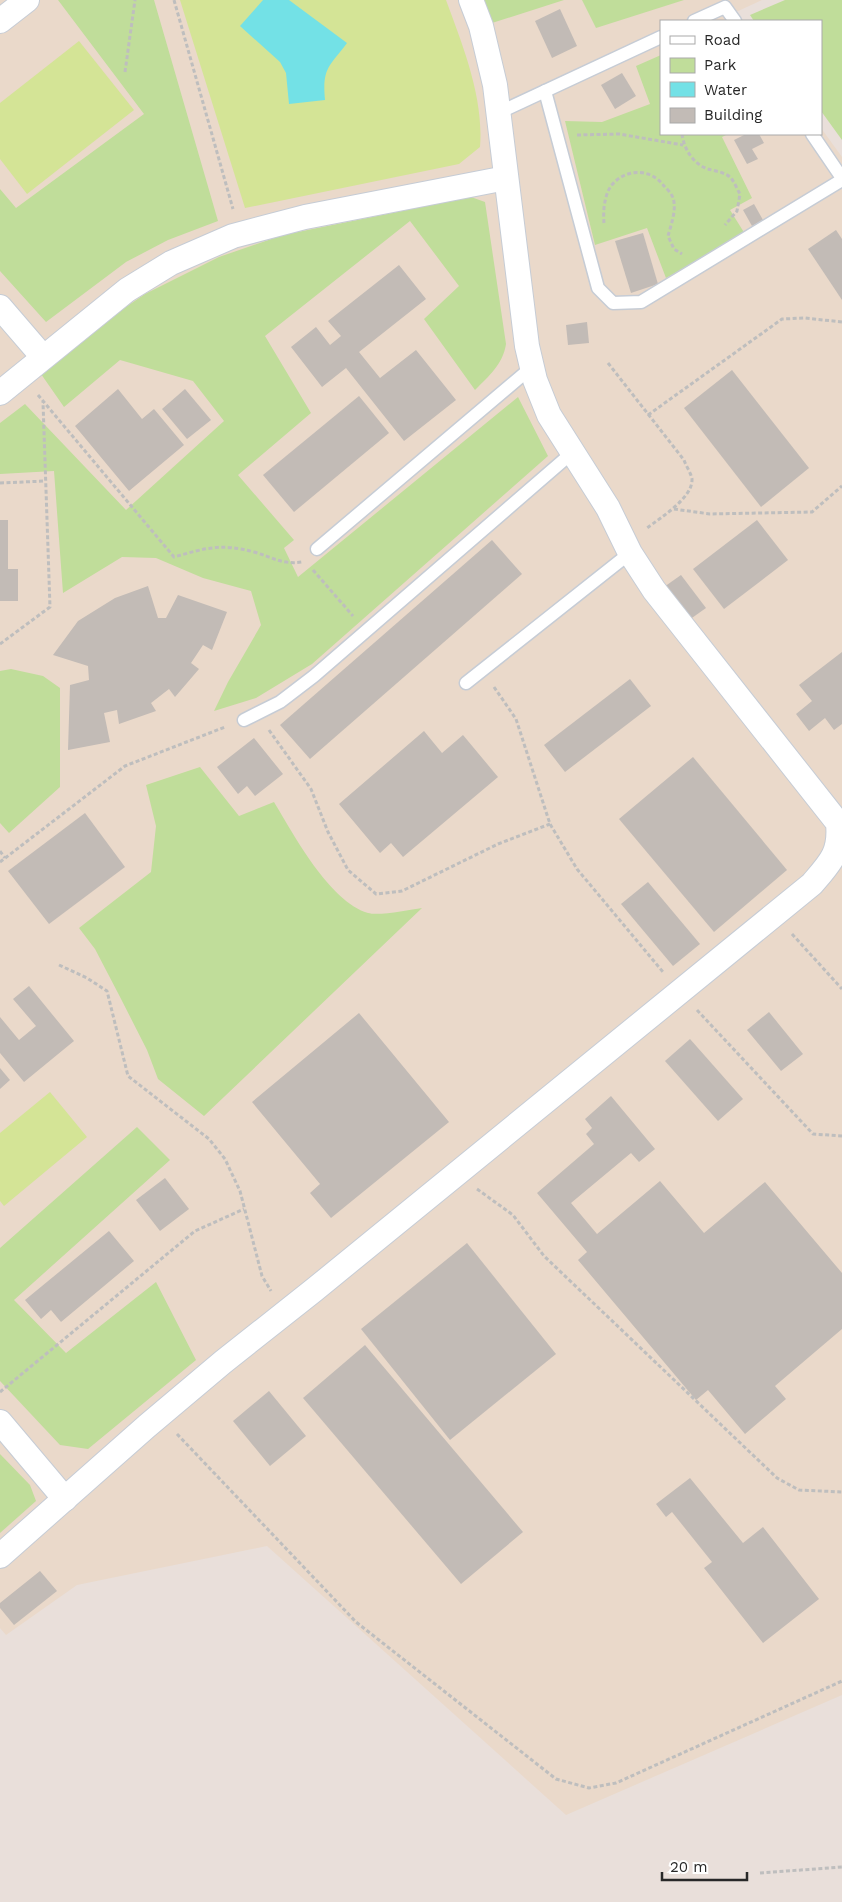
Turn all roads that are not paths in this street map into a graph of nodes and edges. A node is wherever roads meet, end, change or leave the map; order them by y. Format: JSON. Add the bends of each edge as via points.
{"nodes":[{"id":1,"x":27,"y":0,"type":"edge"},
{"id":2,"x":471,"y":0,"type":"edge"},
{"id":3,"x":696,"y":20,"type":"edge"},
{"id":4,"x":734,"y":20,"type":"edge"},
{"id":5,"x":0,"y":21,"type":"edge"},
{"id":6,"x":660,"y":37,"type":"edge"},
{"id":7,"x":545,"y":91,"type":"junction"},
{"id":8,"x":498,"y":113,"type":"junction"},
{"id":9,"x":813,"y":135,"type":"edge"},
{"id":10,"x":506,"y":178,"type":"junction"},
{"id":11,"x":842,"y":179,"type":"edge"},
{"id":12,"x":0,"y":308,"type":"edge"},
{"id":13,"x":43,"y":358,"type":"junction"},
{"id":14,"x":532,"y":367,"type":"junction"},
{"id":15,"x":0,"y":393,"type":"edge"},
{"id":16,"x":573,"y":452,"type":"junction"},
{"id":17,"x":628,"y":548,"type":"junction"},
{"id":18,"x":317,"y":549,"type":"road end"},
{"id":19,"x":466,"y":683,"type":"dead end"},
{"id":20,"x":244,"y":720,"type":"road end"},
{"id":21,"x":0,"y":1422,"type":"edge"},
{"id":22,"x":65,"y":1499,"type":"junction"},
{"id":23,"x":0,"y":1556,"type":"edge"}],
"edges":[{"from":1,"to":5,"type":"street"},
{"from":2,"to":8,"type":"street","via":[[481,26]]},
{"from":3,"to":4,"type":"lane","via":[[725,7]]},
{"from":6,"to":7,"type":"lane"},
{"from":7,"to":8,"type":"lane"},
{"from":7,"to":11,"type":"lane","via":[[598,288],[613,303],[641,302]]},
{"from":8,"to":10,"type":"street"},
{"from":9,"to":11,"type":"lane"},
{"from":10,"to":13,"type":"street","via":[[305,217],[240,234],[171,264],[127,290]]},
{"from":10,"to":14,"type":"street"},
{"from":12,"to":13,"type":"street"},
{"from":13,"to":15,"type":"street"},
{"from":14,"to":16,"type":"street","via":[[549,415]]},
{"from":14,"to":18,"type":"lane"},
{"from":16,"to":17,"type":"street","via":[[608,508]]},
{"from":16,"to":20,"type":"lane","via":[[307,682],[280,702]]},
{"from":17,"to":19,"type":"lane"},
{"from":17,"to":22,"type":"street","via":[[654,590],[838,823],[836,854],[812,884],[159,1415]]},
{"from":21,"to":22,"type":"street"},
{"from":22,"to":23,"type":"street"}]}
